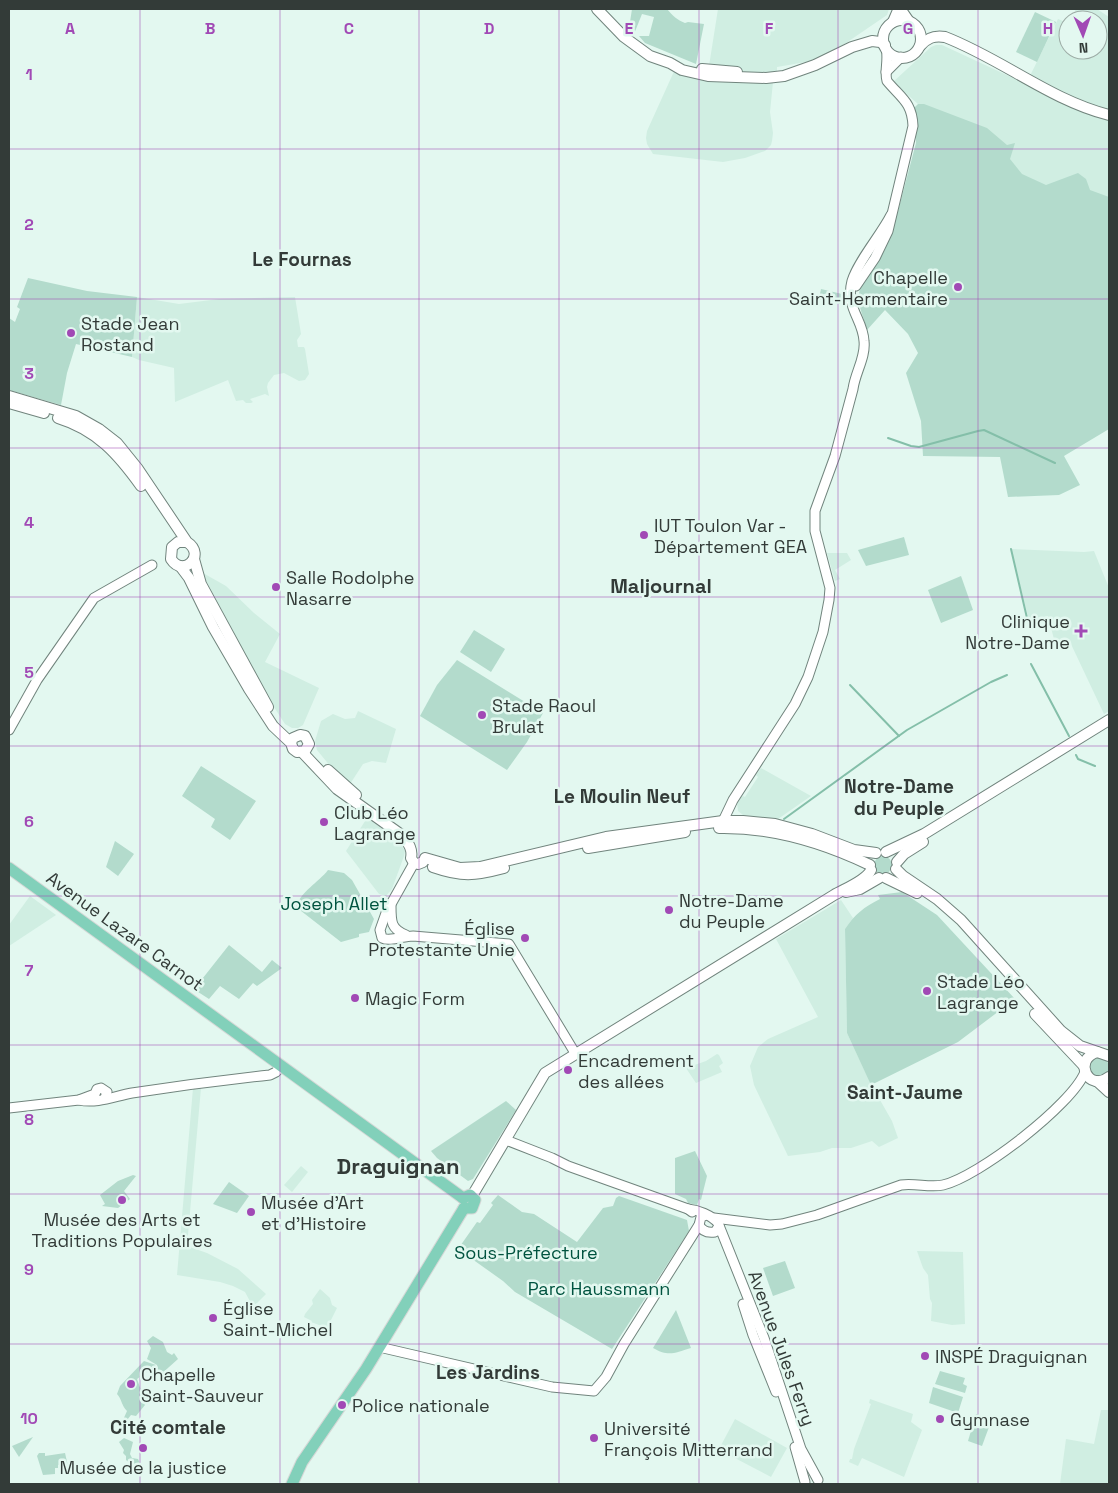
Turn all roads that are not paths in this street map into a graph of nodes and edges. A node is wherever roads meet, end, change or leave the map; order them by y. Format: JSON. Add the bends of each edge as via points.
{"nodes":[{"id":1,"x":597,"y":9,"type":"edge"},
{"id":2,"x":899,"y":9,"type":"edge"},
{"id":3,"x":910,"y":22,"type":"junction"},
{"id":4,"x":889,"y":26,"type":"junction"},
{"id":5,"x":886,"y":46,"type":"junction"},
{"id":6,"x":920,"y":46,"type":"junction"},
{"id":7,"x":852,"y":48,"type":"junction"},
{"id":8,"x":901,"y":57,"type":"junction"},
{"id":9,"x":886,"y":72,"type":"junction"},
{"id":10,"x":1109,"y":115,"type":"edge"},
{"id":11,"x":9,"y":396,"type":"edge"},
{"id":12,"x":9,"y":404,"type":"edge"},
{"id":13,"x":187,"y":542,"type":"junction"},
{"id":14,"x":174,"y":544,"type":"junction"},
{"id":15,"x":194,"y":559,"type":"junction"},
{"id":16,"x":152,"y":565,"type":"dead end"},
{"id":17,"x":180,"y":566,"type":"junction"},
{"id":18,"x":1109,"y":720,"type":"edge"},
{"id":19,"x":1109,"y":726,"type":"edge"},
{"id":20,"x":9,"y":730,"type":"edge"},
{"id":21,"x":293,"y":740,"type":"junction"},
{"id":22,"x":306,"y":749,"type":"junction"},
{"id":23,"x":719,"y":824,"type":"junction"},
{"id":24,"x":881,"y":852,"type":"junction"},
{"id":25,"x":418,"y":857,"type":"junction"},
{"id":26,"x":896,"y":866,"type":"junction"},
{"id":27,"x":9,"y":868,"type":"edge"},
{"id":28,"x":870,"y":868,"type":"junction"},
{"id":29,"x":882,"y":878,"type":"junction"},
{"id":30,"x":835,"y":894,"type":"junction"},
{"id":31,"x":391,"y":906,"type":"junction"},
{"id":32,"x":382,"y":926,"type":"junction"},
{"id":33,"x":394,"y":931,"type":"junction"},
{"id":34,"x":1096,"y":1052,"type":"junction"},
{"id":35,"x":575,"y":1053,"type":"junction"},
{"id":36,"x":1109,"y":1056,"type":"edge"},
{"id":37,"x":281,"y":1066,"type":"junction"},
{"id":38,"x":1085,"y":1069,"type":"junction"},
{"id":39,"x":1109,"y":1077,"type":"edge"},
{"id":40,"x":1096,"y":1081,"type":"junction"},
{"id":41,"x":1073,"y":1091,"type":"junction"},
{"id":42,"x":1109,"y":1092,"type":"edge"},
{"id":43,"x":9,"y":1108,"type":"edge"},
{"id":44,"x":506,"y":1140,"type":"junction"},
{"id":45,"x":466,"y":1200,"type":"junction"},
{"id":46,"x":738,"y":1221,"type":"junction"},
{"id":47,"x":710,"y":1224,"type":"junction"},
{"id":48,"x":378,"y":1348,"type":"junction"},
{"id":49,"x":820,"y":1482,"type":"edge"},
{"id":50,"x":804,"y":1483,"type":"edge"},
{"id":51,"x":292,"y":1484,"type":"edge"}],
"edges":[{"from":1,"to":7,"type":"main road","via":[[636,47],[650,56],[682,70],[708,76],[775,77],[810,67]]},
{"from":2,"to":3,"type":"street"},
{"from":2,"to":4,"type":"street"},
{"from":3,"to":4,"type":"main road","via":[[903,20]]},
{"from":3,"to":6,"type":"main road","via":[[919,31]]},
{"from":4,"to":5,"type":"main road","via":[[884,39]]},
{"from":4,"to":7,"type":"main road"},
{"from":5,"to":7,"type":"main road","via":[[872,42]]},
{"from":5,"to":8,"type":"main road","via":[[891,54]]},
{"from":5,"to":9,"type":"street"},
{"from":6,"to":8,"type":"main road","via":[[911,55]]},
{"from":6,"to":10,"type":"main road","via":[[934,36],[945,37],[1067,101]]},
{"from":8,"to":9,"type":"street"},
{"from":9,"to":23,"type":"street","via":[[887,81],[909,106],[913,126],[888,231],[855,287],[851,300],[862,331],[863,353],[814,520],[830,588],[824,626],[811,670],[795,704]]},
{"from":11,"to":13,"type":"main road","via":[[76,416],[117,443]]},
{"from":12,"to":14,"type":"main road","via":[[79,426],[108,445],[166,519]]},
{"from":13,"to":14,"type":"main road"},
{"from":13,"to":15,"type":"main road","via":[[194,549]]},
{"from":14,"to":17,"type":"main road","via":[[170,551],[171,559]]},
{"from":15,"to":17,"type":"main road","via":[[188,565]]},
{"from":15,"to":21,"type":"main road","via":[[200,584],[256,686]]},
{"from":16,"to":20,"type":"street","via":[[94,598],[37,680]]},
{"from":17,"to":21,"type":"main road","via":[[273,726]]},
{"from":18,"to":24,"type":"main road","via":[[924,834]]},
{"from":19,"to":26,"type":"main road","via":[[914,847]]},
{"from":21,"to":22,"type":"main road","via":[[295,751]]},
{"from":21,"to":22,"type":"main road","via":[[300,735],[306,736],[309,741]]},
{"from":22,"to":25,"type":"main road","via":[[351,792],[406,831],[415,843]]},
{"from":23,"to":24,"type":"main road","via":[[743,820],[775,824],[854,850]]},
{"from":23,"to":25,"type":"main road","via":[[652,829],[606,837],[480,867],[460,868]]},
{"from":23,"to":25,"type":"main road","via":[[599,846],[480,874],[456,874]]},
{"from":23,"to":28,"type":"main road","via":[[788,835]]},
{"from":24,"to":26,"type":"main road","via":[[893,856]]},
{"from":24,"to":28,"type":"main road","via":[[871,858]]},
{"from":25,"to":31,"type":"street"},
{"from":26,"to":29,"type":"main road","via":[[892,876]]},
{"from":26,"to":34,"type":"main road","via":[[903,876],[961,920],[1061,1031],[1080,1046]]},
{"from":27,"to":37,"type":"main road","name":"Avenue Lazare Carnot"},
{"from":28,"to":29,"type":"main road"},
{"from":28,"to":30,"type":"main road","via":[[866,877]]},
{"from":29,"to":30,"type":"main road","via":[[860,889]]},
{"from":29,"to":38,"type":"main road","via":[[912,890],[954,923]]},
{"from":30,"to":35,"type":"main road"},
{"from":31,"to":32,"type":"street"},
{"from":31,"to":33,"type":"street"},
{"from":32,"to":33,"type":"street","via":[[387,923]]},
{"from":32,"to":33,"type":"street","via":[[382,938],[387,940]]},
{"from":33,"to":35,"type":"street","via":[[407,936],[509,944]]},
{"from":34,"to":36,"type":"main road"},
{"from":34,"to":38,"type":"main road","via":[[1088,1057]]},
{"from":35,"to":44,"type":"main road","via":[[545,1073]]},
{"from":37,"to":43,"type":"street","via":[[270,1075]]},
{"from":37,"to":45,"type":"main road","name":"Avenue Lazare Carnot"},
{"from":38,"to":40,"type":"main road"},
{"from":38,"to":41,"type":"street"},
{"from":39,"to":40,"type":"main road"},
{"from":40,"to":41,"type":"street"},
{"from":40,"to":42,"type":"main road"},
{"from":41,"to":46,"type":"street","via":[[1016,1145],[955,1181],[943,1185],[902,1185],[782,1224]]},
{"from":44,"to":45,"type":"main road"},
{"from":44,"to":47,"type":"street","via":[[568,1166],[688,1210],[699,1211]]},
{"from":45,"to":48,"type":"main road"},
{"from":46,"to":47,"type":"street"},
{"from":46,"to":47,"type":"street"},
{"from":47,"to":48,"type":"street","via":[[684,1249],[606,1377],[594,1391],[552,1387]]},
{"from":47,"to":49,"type":"street","name":"Avenue Jules Ferry","via":[[726,1243],[764,1338],[801,1449]]},
{"from":47,"to":50,"type":"street","name":"Avenue Jules Ferry","via":[[726,1254],[796,1447]]},
{"from":48,"to":51,"type":"main road","via":[[302,1462]]},
{"from":49,"to":50,"type":"street","via":[[809,1480]]}]}
